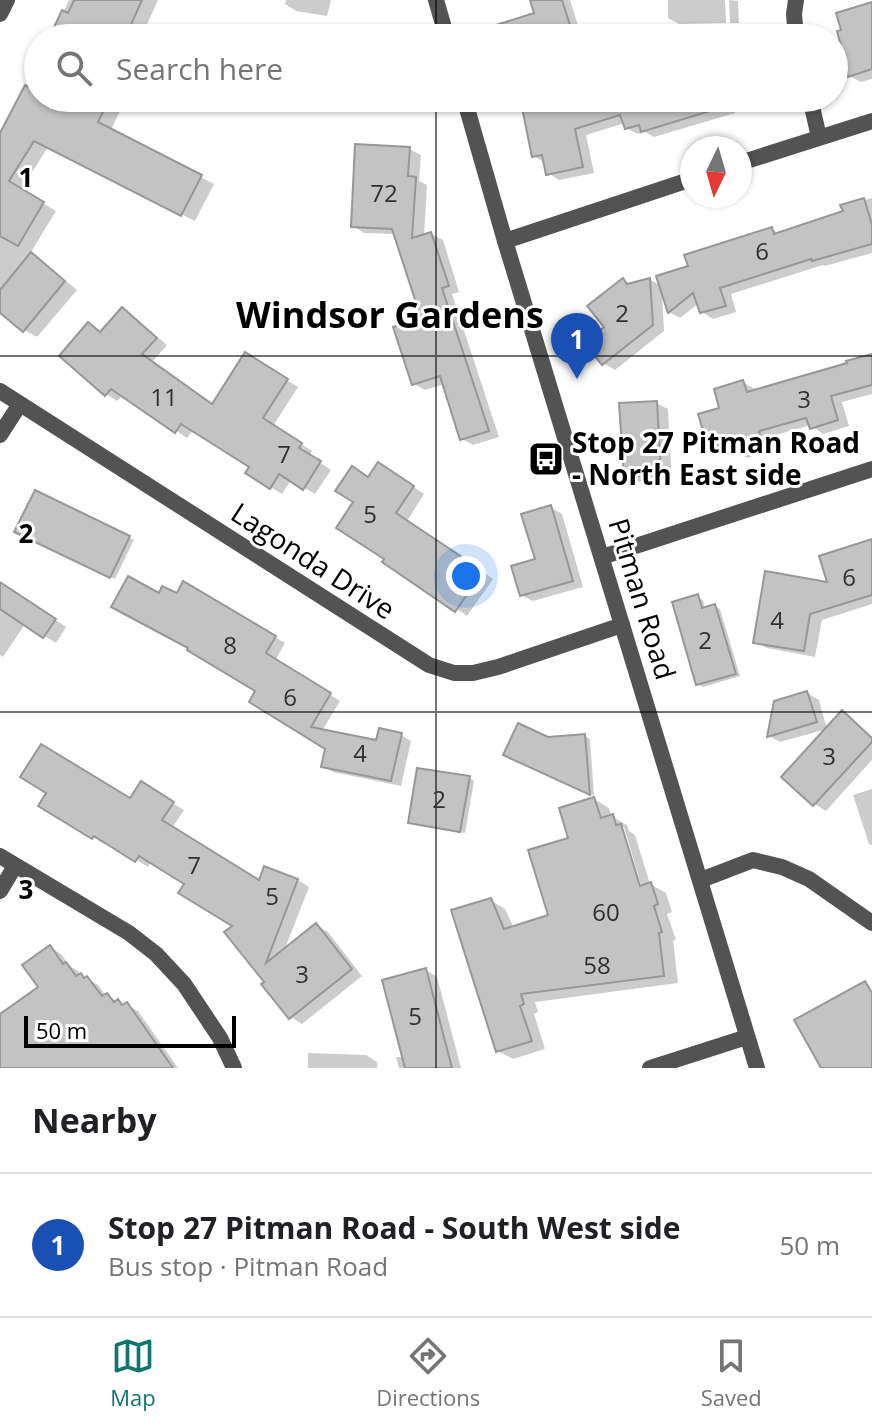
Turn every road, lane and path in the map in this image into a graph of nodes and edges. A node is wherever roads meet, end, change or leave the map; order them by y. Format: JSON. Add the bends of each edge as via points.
{"nodes":[{"id":1,"x":7,"y":0,"type":"edge"},
{"id":2,"x":436,"y":0,"type":"edge"},
{"id":3,"x":796,"y":0,"type":"edge"},
{"id":4,"x":0,"y":14,"type":"edge"},
{"id":5,"x":443,"y":24,"type":"edge"},
{"id":6,"x":795,"y":24,"type":"edge"},
{"id":7,"x":468,"y":112,"type":"edge"},
{"id":8,"x":813,"y":112,"type":"edge"},
{"id":9,"x":872,"y":121,"type":"edge"},
{"id":10,"x":819,"y":137,"type":"junction"},
{"id":11,"x":752,"y":159,"type":"edge"},
{"id":12,"x":680,"y":183,"type":"edge"},
{"id":13,"x":505,"y":241,"type":"junction"},
{"id":14,"x":0,"y":391,"type":"edge"},
{"id":15,"x":20,"y":404,"type":"junction"},
{"id":16,"x":0,"y":435,"type":"edge"},
{"id":17,"x":872,"y":469,"type":"edge"},
{"id":18,"x":602,"y":557,"type":"junction"},
{"id":19,"x":622,"y":625,"type":"junction"},
{"id":20,"x":0,"y":856,"type":"edge"},
{"id":21,"x":15,"y":866,"type":"junction"},
{"id":22,"x":701,"y":880,"type":"junction"},
{"id":23,"x":0,"y":891,"type":"edge"},
{"id":24,"x":868,"y":916,"type":"edge"},
{"id":25,"x":747,"y":1037,"type":"junction"},
{"id":26,"x":234,"y":1068,"type":"edge"},
{"id":27,"x":650,"y":1068,"type":"edge"},
{"id":28,"x":757,"y":1068,"type":"edge"}],
"edges":[{"from":1,"to":4,"type":"street"},
{"from":2,"to":5,"type":"street"},
{"from":3,"to":6,"type":"street"},
{"from":7,"to":13,"type":"street","name":"Pitman Road"},
{"from":8,"to":10,"type":"street"},
{"from":9,"to":10,"type":"street"},
{"from":10,"to":11,"type":"street"},
{"from":12,"to":13,"type":"street"},
{"from":13,"to":18,"type":"street","name":"Pitman Road"},
{"from":14,"to":15,"type":"street","name":"Lagonda Drive"},
{"from":15,"to":16,"type":"street"},
{"from":15,"to":19,"type":"street","name":"Lagonda Drive","via":[[429,665],[473,673]]},
{"from":17,"to":18,"type":"street"},
{"from":18,"to":19,"type":"street","name":"Pitman Road"},
{"from":19,"to":22,"type":"street","name":"Pitman Road"},
{"from":20,"to":21,"type":"street"},
{"from":21,"to":23,"type":"street"},
{"from":21,"to":26,"type":"street","via":[[156,954],[184,984]]},
{"from":22,"to":24,"type":"street","via":[[753,860],[809,879]]},
{"from":22,"to":25,"type":"street","name":"Pitman Road"},
{"from":25,"to":27,"type":"street"},
{"from":25,"to":28,"type":"street","name":"Pitman Road"}]}
